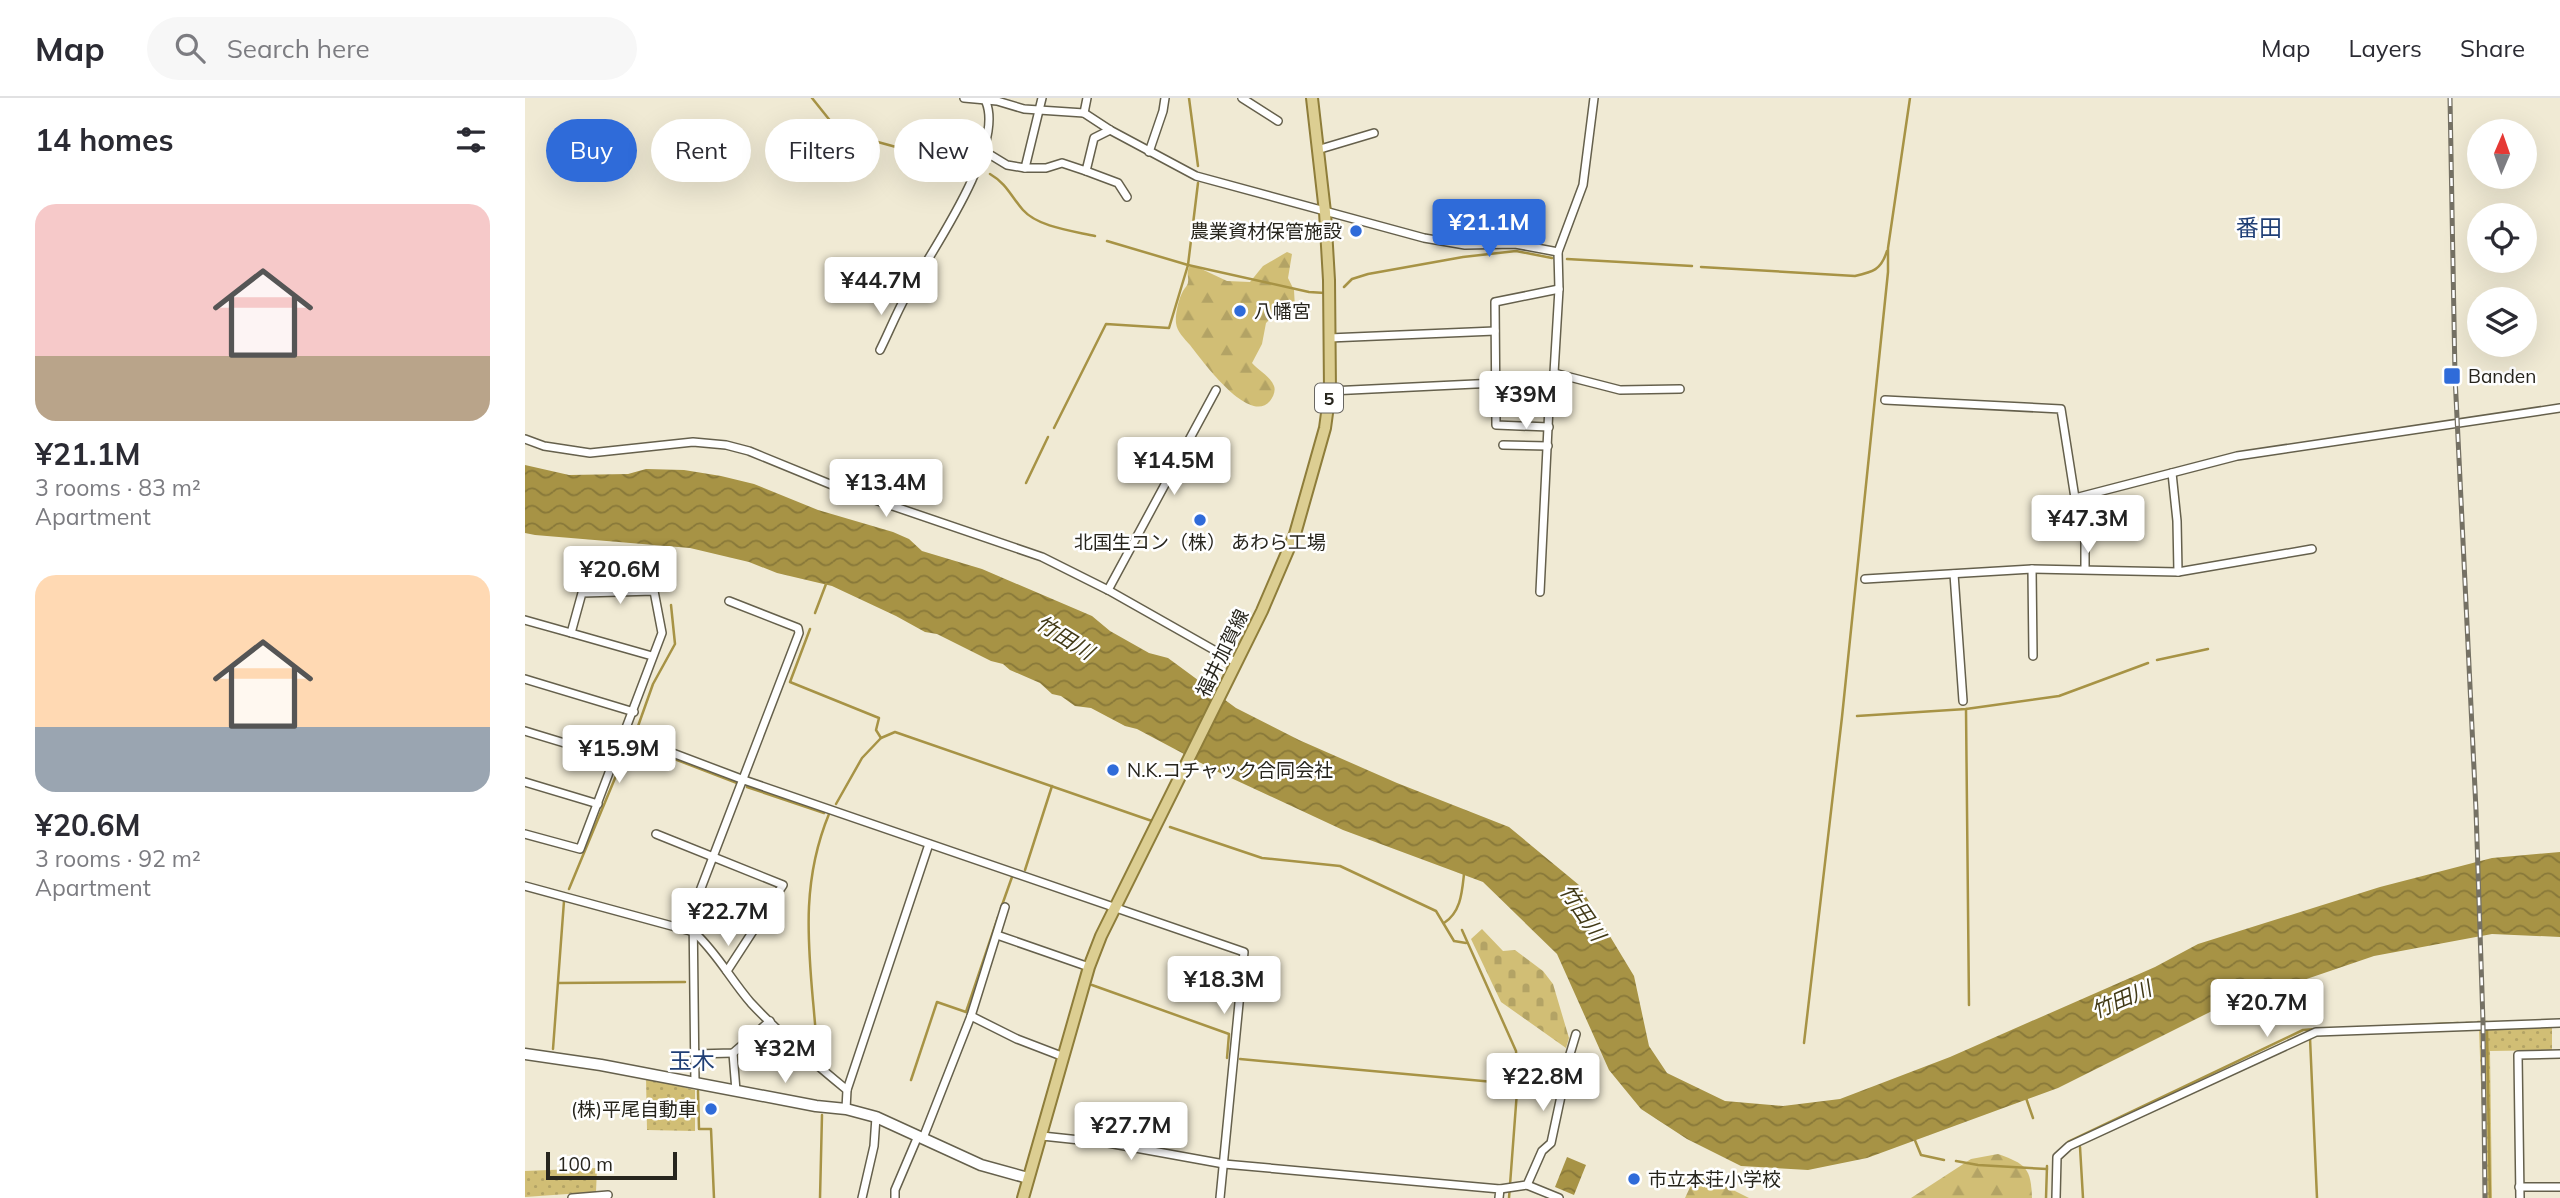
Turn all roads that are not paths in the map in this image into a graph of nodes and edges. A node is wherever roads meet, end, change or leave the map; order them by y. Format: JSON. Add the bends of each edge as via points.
{"nodes":[{"id":1,"x":964,"y":98,"type":"edge"},
{"id":2,"x":1042,"y":98,"type":"edge"},
{"id":3,"x":1087,"y":98,"type":"edge"},
{"id":4,"x":1165,"y":98,"type":"edge"},
{"id":5,"x":1242,"y":98,"type":"edge"},
{"id":6,"x":1312,"y":98,"type":"edge"},
{"id":7,"x":1594,"y":98,"type":"edge"},
{"id":8,"x":987,"y":100,"type":"edge"},
{"id":9,"x":1040,"y":110,"type":"junction"},
{"id":10,"x":1084,"y":113,"type":"junction"},
{"id":11,"x":989,"y":119,"type":"edge"},
{"id":12,"x":1278,"y":121,"type":"dead end"},
{"id":13,"x":1110,"y":130,"type":"junction"},
{"id":14,"x":1374,"y":133,"type":"dead end"},
{"id":15,"x":1318,"y":150,"type":"junction"},
{"id":16,"x":1149,"y":152,"type":"junction"},
{"id":17,"x":993,"y":156,"type":"edge"},
{"id":18,"x":1025,"y":168,"type":"junction"},
{"id":19,"x":1086,"y":171,"type":"junction"},
{"id":20,"x":969,"y":182,"type":"edge"},
{"id":21,"x":1127,"y":197,"type":"dead end"},
{"id":22,"x":1325,"y":212,"type":"junction"},
{"id":23,"x":1558,"y":252,"type":"junction"},
{"id":24,"x":1559,"y":289,"type":"junction"},
{"id":25,"x":1495,"y":331,"type":"junction"},
{"id":26,"x":1329,"y":338,"type":"junction"},
{"id":27,"x":880,"y":350,"type":"dead end"},
{"id":28,"x":1553,"y":373,"type":"junction"},
{"id":29,"x":1496,"y":383,"type":"junction"},
{"id":30,"x":1550,"y":386,"type":"junction"},
{"id":31,"x":1680,"y":389,"type":"dead end"},
{"id":32,"x":1216,"y":390,"type":"dead end"},
{"id":33,"x":1330,"y":391,"type":"junction"},
{"id":34,"x":1885,"y":400,"type":"dead end"},
{"id":35,"x":2560,"y":408,"type":"edge"},
{"id":36,"x":1549,"y":427,"type":"junction"},
{"id":37,"x":525,"y":439,"type":"edge"},
{"id":38,"x":1503,"y":444,"type":"dead end"},
{"id":39,"x":1548,"y":446,"type":"junction"},
{"id":40,"x":2172,"y":473,"type":"junction"},
{"id":41,"x":2075,"y":498,"type":"junction"},
{"id":42,"x":2312,"y":549,"type":"dead end"},
{"id":43,"x":2032,"y":569,"type":"junction"},
{"id":44,"x":2085,"y":569,"type":"junction"},
{"id":45,"x":2178,"y":572,"type":"junction"},
{"id":46,"x":1954,"y":574,"type":"junction"},
{"id":47,"x":1865,"y":579,"type":"dead end"},
{"id":48,"x":1108,"y":590,"type":"junction"},
{"id":49,"x":1541,"y":592,"type":"dead end"},
{"id":50,"x":729,"y":601,"type":"dead end"},
{"id":51,"x":525,"y":620,"type":"edge"},
{"id":52,"x":571,"y":633,"type":"junction"},
{"id":53,"x":652,"y":656,"type":"junction"},
{"id":54,"x":2032,"y":656,"type":"dead end"},
{"id":55,"x":1237,"y":663,"type":"junction"},
{"id":56,"x":525,"y":679,"type":"edge"},
{"id":57,"x":1963,"y":701,"type":"dead end"},
{"id":58,"x":634,"y":712,"type":"junction"},
{"id":59,"x":525,"y":732,"type":"edge"},
{"id":60,"x":625,"y":735,"type":"junction"},
{"id":61,"x":614,"y":758,"type":"junction"},
{"id":62,"x":744,"y":780,"type":"junction"},
{"id":63,"x":525,"y":782,"type":"edge"},
{"id":64,"x":598,"y":804,"type":"junction"},
{"id":65,"x":525,"y":834,"type":"edge"},
{"id":66,"x":656,"y":834,"type":"dead end"},
{"id":67,"x":929,"y":844,"type":"junction"},
{"id":68,"x":713,"y":855,"type":"junction"},
{"id":69,"x":525,"y":886,"type":"edge"},
{"id":70,"x":1114,"y":906,"type":"junction"},
{"id":71,"x":1005,"y":907,"type":"dead end"},
{"id":72,"x":694,"y":932,"type":"junction"},
{"id":73,"x":997,"y":935,"type":"junction"},
{"id":74,"x":1089,"y":967,"type":"junction"},
{"id":75,"x":727,"y":971,"type":"junction"},
{"id":76,"x":971,"y":1016,"type":"junction"},
{"id":77,"x":770,"y":1021,"type":"junction"},
{"id":78,"x":2560,"y":1023,"type":"edge"},
{"id":79,"x":1576,"y":1034,"type":"dead end"},
{"id":80,"x":733,"y":1053,"type":"junction"},
{"id":81,"x":525,"y":1054,"type":"edge"},
{"id":82,"x":695,"y":1054,"type":"junction"},
{"id":83,"x":2560,"y":1054,"type":"edge"},
{"id":84,"x":1064,"y":1057,"type":"junction"},
{"id":85,"x":695,"y":1083,"type":"junction"},
{"id":86,"x":847,"y":1090,"type":"junction"},
{"id":87,"x":736,"y":1091,"type":"junction"},
{"id":88,"x":846,"y":1109,"type":"junction"},
{"id":89,"x":876,"y":1117,"type":"junction"},
{"id":90,"x":1042,"y":1136,"type":"junction"},
{"id":91,"x":921,"y":1137,"type":"junction"},
{"id":92,"x":1224,"y":1164,"type":"junction"},
{"id":93,"x":1028,"y":1178,"type":"junction"},
{"id":94,"x":1527,"y":1185,"type":"junction"},
{"id":95,"x":2519,"y":1187,"type":"junction"},
{"id":96,"x":2560,"y":1187,"type":"edge"},
{"id":97,"x":1500,"y":1189,"type":"junction"},
{"id":98,"x":608,"y":1195,"type":"dead end"},
{"id":99,"x":572,"y":1198,"type":"edge"},
{"id":100,"x":862,"y":1198,"type":"edge"},
{"id":101,"x":895,"y":1198,"type":"edge"},
{"id":102,"x":1023,"y":1198,"type":"edge"},
{"id":103,"x":1220,"y":1198,"type":"edge"},
{"id":104,"x":1499,"y":1198,"type":"edge"},
{"id":105,"x":1559,"y":1198,"type":"edge"},
{"id":106,"x":2056,"y":1198,"type":"edge"},
{"id":107,"x":2520,"y":1198,"type":"edge"}],
"edges":[{"from":1,"to":8,"type":"street"},
{"from":2,"to":9,"type":"street"},
{"from":3,"to":10,"type":"street"},
{"from":4,"to":16,"type":"street"},
{"from":5,"to":12,"type":"street"},
{"from":6,"to":15,"type":"main road","name":"福井加賀線","number":"5"},
{"from":7,"to":23,"type":"street","via":[[1583,185]]},
{"from":8,"to":9,"type":"street"},
{"from":8,"to":11,"type":"street"},
{"from":9,"to":10,"type":"street"},
{"from":9,"to":18,"type":"street"},
{"from":10,"to":13,"type":"street"},
{"from":13,"to":16,"type":"street"},
{"from":13,"to":19,"type":"street","via":[[1094,138]]},
{"from":14,"to":15,"type":"street"},
{"from":15,"to":22,"type":"main road","name":"福井加賀線","number":"5"},
{"from":16,"to":22,"type":"street","via":[[1211,181]]},
{"from":17,"to":18,"type":"street"},
{"from":18,"to":19,"type":"street","via":[[1062,163]]},
{"from":19,"to":21,"type":"street","via":[[1118,183]]},
{"from":20,"to":27,"type":"street"},
{"from":22,"to":23,"type":"street","via":[[1424,238]]},
{"from":22,"to":26,"type":"main road","name":"福井加賀線","number":"5"},
{"from":23,"to":24,"type":"street"},
{"from":24,"to":25,"type":"street","via":[[1495,302]]},
{"from":24,"to":28,"type":"street"},
{"from":25,"to":26,"type":"street"},
{"from":25,"to":29,"type":"street"},
{"from":26,"to":33,"type":"main road","name":"福井加賀線","number":"5"},
{"from":28,"to":30,"type":"street"},
{"from":28,"to":31,"type":"street","via":[[1620,390]]},
{"from":29,"to":30,"type":"street"},
{"from":29,"to":33,"type":"street"},
{"from":29,"to":36,"type":"street","via":[[1496,425]]},
{"from":30,"to":36,"type":"street"},
{"from":32,"to":48,"type":"street"},
{"from":33,"to":55,"type":"main road","name":"福井加賀線","number":"5","via":[[1322,439],[1295,534]]},
{"from":34,"to":41,"type":"street","via":[[2060,409]]},
{"from":35,"to":40,"type":"street","via":[[2304,444]]},
{"from":36,"to":39,"type":"street"},
{"from":37,"to":48,"type":"street","via":[[590,453],[693,442],[726,444],[1042,557]]},
{"from":38,"to":39,"type":"street"},
{"from":39,"to":49,"type":"street"},
{"from":40,"to":41,"type":"street"},
{"from":40,"to":45,"type":"street"},
{"from":41,"to":44,"type":"street","via":[[2085,538]]},
{"from":42,"to":45,"type":"street"},
{"from":43,"to":44,"type":"street"},
{"from":43,"to":46,"type":"street"},
{"from":43,"to":54,"type":"street"},
{"from":44,"to":45,"type":"street"},
{"from":46,"to":47,"type":"street"},
{"from":46,"to":57,"type":"street"},
{"from":48,"to":55,"type":"street"},
{"from":50,"to":62,"type":"street","via":[[798,628],[799,634]]},
{"from":51,"to":52,"type":"street"},
{"from":52,"to":53,"type":"street"},
{"from":52,"to":53,"type":"street","via":[[582,593],[654,591],[662,633]]},
{"from":53,"to":58,"type":"street"},
{"from":55,"to":70,"type":"main road","name":"福井加賀線","number":"5"},
{"from":56,"to":58,"type":"street"},
{"from":58,"to":60,"type":"street"},
{"from":59,"to":61,"type":"street"},
{"from":60,"to":61,"type":"street"},
{"from":60,"to":62,"type":"street"},
{"from":61,"to":64,"type":"street"},
{"from":62,"to":67,"type":"street"},
{"from":62,"to":68,"type":"street"},
{"from":63,"to":64,"type":"street"},
{"from":64,"to":65,"type":"street","via":[[580,849]]},
{"from":66,"to":68,"type":"street"},
{"from":67,"to":70,"type":"street"},
{"from":67,"to":86,"type":"street"},
{"from":68,"to":72,"type":"street","via":[[693,909]]},
{"from":68,"to":75,"type":"street","via":[[783,885]]},
{"from":69,"to":72,"type":"street"},
{"from":70,"to":74,"type":"main road","name":"福井加賀線","number":"5"},
{"from":70,"to":92,"type":"street","via":[[1244,952]]},
{"from":71,"to":73,"type":"street"},
{"from":72,"to":75,"type":"street"},
{"from":72,"to":82,"type":"street"},
{"from":73,"to":74,"type":"street"},
{"from":73,"to":76,"type":"street"},
{"from":74,"to":84,"type":"main road","name":"福井加賀線","number":"5"},
{"from":75,"to":77,"type":"street"},
{"from":76,"to":84,"type":"street"},
{"from":76,"to":91,"type":"street"},
{"from":77,"to":80,"type":"street"},
{"from":77,"to":86,"type":"street"},
{"from":78,"to":106,"type":"street","via":[[2316,1032],[2069,1146],[2057,1157]]},
{"from":79,"to":94,"type":"street","via":[[1551,1143],[1542,1151]]},
{"from":80,"to":82,"type":"street"},
{"from":80,"to":87,"type":"street"},
{"from":81,"to":85,"type":"main road"},
{"from":82,"to":85,"type":"street"},
{"from":83,"to":95,"type":"street","via":[[2518,1055]]},
{"from":84,"to":90,"type":"main road","name":"福井加賀線","number":"5"},
{"from":85,"to":87,"type":"main road"},
{"from":86,"to":88,"type":"street"},
{"from":87,"to":88,"type":"main road"},
{"from":88,"to":89,"type":"main road"},
{"from":89,"to":91,"type":"main road"},
{"from":89,"to":100,"type":"street"},
{"from":90,"to":92,"type":"street"},
{"from":90,"to":93,"type":"main road","name":"福井加賀線","number":"5"},
{"from":91,"to":93,"type":"main road","via":[[981,1165]]},
{"from":91,"to":101,"type":"street"},
{"from":92,"to":97,"type":"street"},
{"from":92,"to":103,"type":"street"},
{"from":93,"to":102,"type":"main road","name":"福井加賀線","number":"5"},
{"from":94,"to":97,"type":"street"},
{"from":94,"to":105,"type":"street"},
{"from":95,"to":96,"type":"street"},
{"from":95,"to":107,"type":"street"},
{"from":97,"to":104,"type":"street"},
{"from":98,"to":99,"type":"street"}]}
